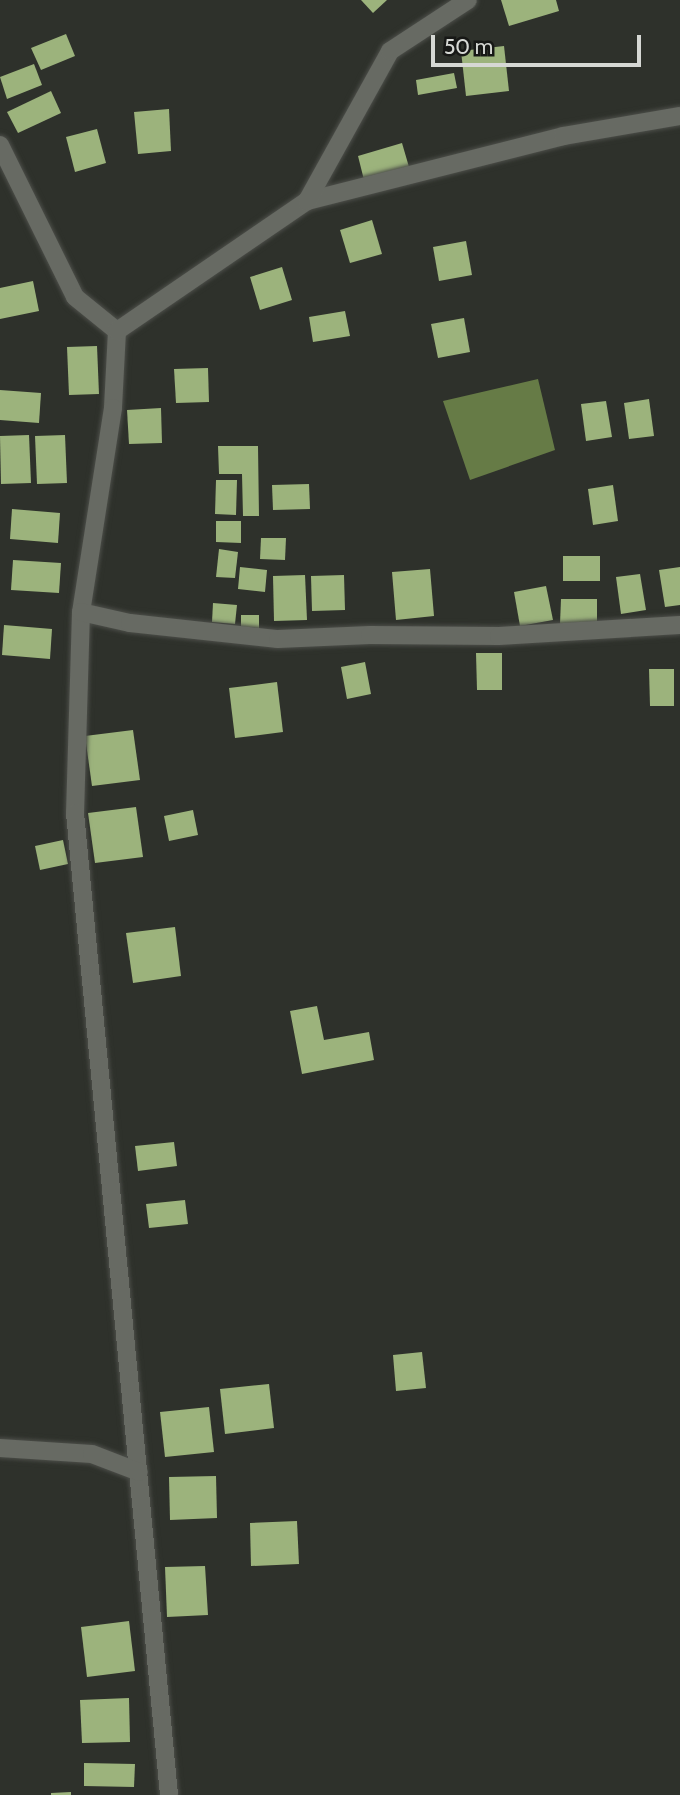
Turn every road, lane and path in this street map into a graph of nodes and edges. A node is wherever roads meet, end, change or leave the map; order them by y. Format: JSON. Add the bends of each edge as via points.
{"nodes":[{"id":1,"x":468,"y":0,"type":"edge"},
{"id":2,"x":680,"y":116,"type":"edge"},
{"id":3,"x":0,"y":145,"type":"edge"},
{"id":4,"x":307,"y":201,"type":"junction"},
{"id":5,"x":117,"y":331,"type":"junction"},
{"id":6,"x":81,"y":612,"type":"junction"},
{"id":7,"x":680,"y":625,"type":"edge"},
{"id":8,"x":0,"y":1448,"type":"edge"},
{"id":9,"x":139,"y":1472,"type":"junction"},
{"id":10,"x":169,"y":1795,"type":"edge"}],
"edges":[{"from":1,"to":4,"type":"street","via":[[390,51]]},
{"from":2,"to":4,"type":"street","via":[[563,136]]},
{"from":3,"to":5,"type":"street","via":[[75,296]]},
{"from":4,"to":5,"type":"street"},
{"from":5,"to":6,"type":"street","via":[[113,408]]},
{"from":6,"to":7,"type":"street","via":[[130,623],[278,639],[499,636]]},
{"from":6,"to":9,"type":"street","via":[[75,813]]},
{"from":8,"to":9,"type":"street","via":[[92,1454]]},
{"from":9,"to":10,"type":"street"}]}
